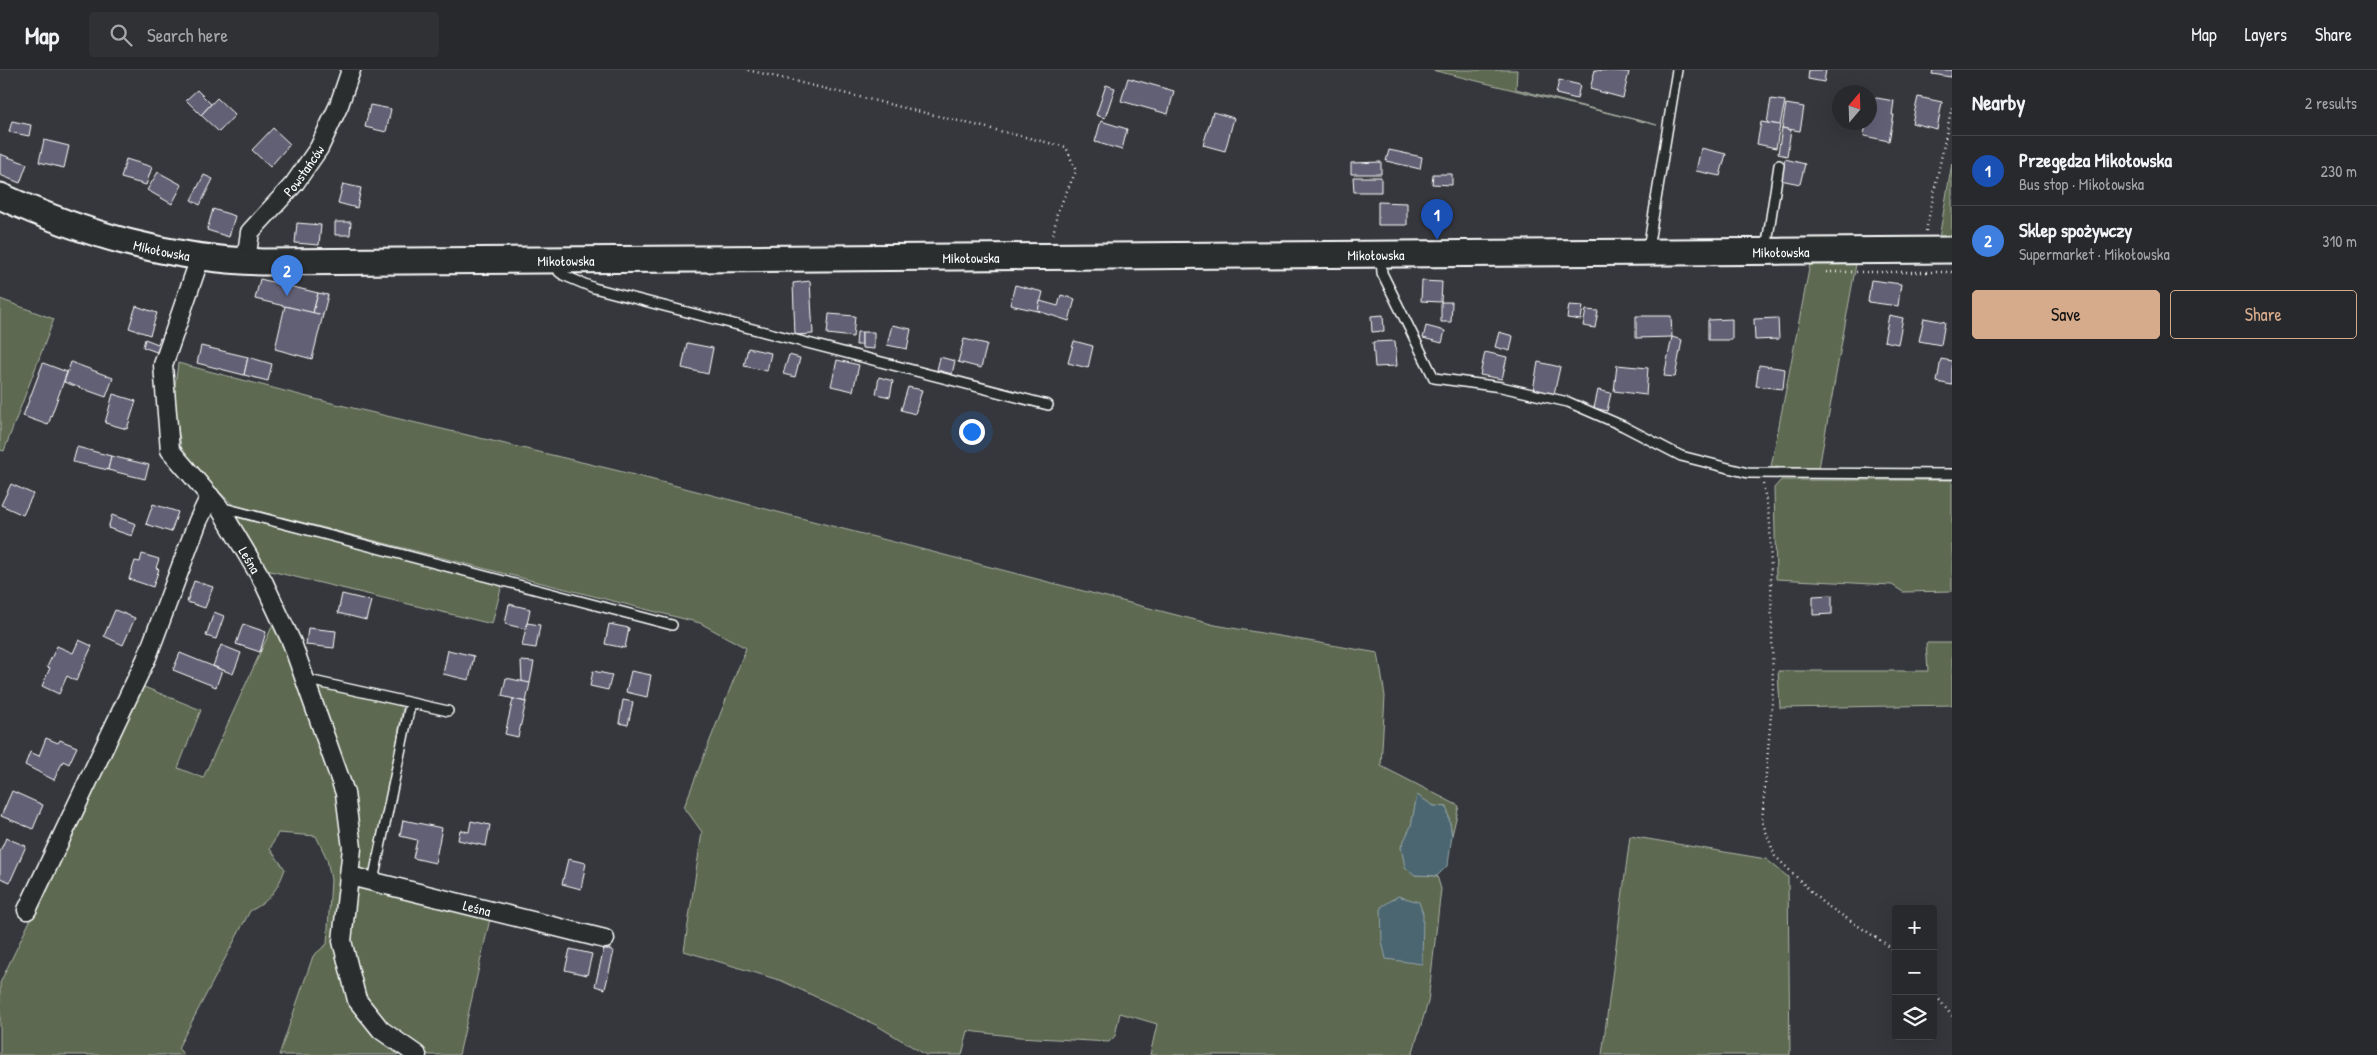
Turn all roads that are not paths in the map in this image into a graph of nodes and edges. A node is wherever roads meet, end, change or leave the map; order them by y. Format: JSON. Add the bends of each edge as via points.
{"nodes":[{"id":1,"x":351,"y":70,"type":"edge"},
{"id":2,"x":1677,"y":70,"type":"edge"},
{"id":3,"x":1778,"y":165,"type":"dead end"},
{"id":4,"x":0,"y":196,"type":"edge"},
{"id":5,"x":1952,"y":250,"type":"edge"},
{"id":6,"x":1766,"y":251,"type":"junction"},
{"id":7,"x":1648,"y":252,"type":"junction"},
{"id":8,"x":1380,"y":253,"type":"junction"},
{"id":9,"x":200,"y":258,"type":"junction"},
{"id":10,"x":557,"y":260,"type":"junction"},
{"id":11,"x":246,"y":261,"type":"junction"},
{"id":12,"x":1048,"y":405,"type":"dead end"},
{"id":13,"x":1952,"y":474,"type":"edge"},
{"id":14,"x":215,"y":502,"type":"junction"},
{"id":15,"x":672,"y":625,"type":"dead end"},
{"id":16,"x":304,"y":679,"type":"junction"},
{"id":17,"x":409,"y":710,"type":"dead end"},
{"id":18,"x":448,"y":711,"type":"dead end"},
{"id":19,"x":350,"y":876,"type":"junction"},
{"id":20,"x":373,"y":881,"type":"junction"},
{"id":21,"x":27,"y":910,"type":"dead end"},
{"id":22,"x":605,"y":939,"type":"dead end"},
{"id":23,"x":417,"y":1055,"type":"edge"}],
"edges":[{"from":1,"to":11,"type":"street","name":"Powstańców","via":[[319,148],[294,184],[250,232]]},
{"from":2,"to":7,"type":"lane"},
{"from":3,"to":6,"type":"lane"},
{"from":4,"to":9,"type":"main road","name":"Mikołowska","via":[[109,238]]},
{"from":5,"to":6,"type":"main road","name":"Mikołowska"},
{"from":6,"to":7,"type":"main road","name":"Mikołowska"},
{"from":7,"to":8,"type":"main road","name":"Mikołowska"},
{"from":8,"to":10,"type":"main road","name":"Mikołowska"},
{"from":8,"to":13,"type":"lane","via":[[1382,273],[1434,378],[1501,387],[1568,402],[1680,456],[1748,473]]},
{"from":9,"to":11,"type":"main road","name":"Mikołowska"},
{"from":9,"to":14,"type":"street","name":"Leśna","via":[[163,365],[170,450]]},
{"from":10,"to":11,"type":"main road","name":"Mikołowska"},
{"from":10,"to":12,"type":"lane","via":[[559,272],[594,288]]},
{"from":14,"to":15,"type":"lane"},
{"from":14,"to":16,"type":"street","name":"Leśna","via":[[263,580],[292,643]]},
{"from":14,"to":21,"type":"street","via":[[198,521],[147,657]]},
{"from":16,"to":18,"type":"lane"},
{"from":16,"to":19,"type":"street","name":"Leśna","via":[[344,793],[352,848]]},
{"from":17,"to":20,"type":"lane"},
{"from":19,"to":20,"type":"street","name":"Leśna"},
{"from":19,"to":23,"type":"street","name":"Leśna","via":[[342,941],[357,1000],[381,1030]]},
{"from":20,"to":22,"type":"street","name":"Leśna"}]}
